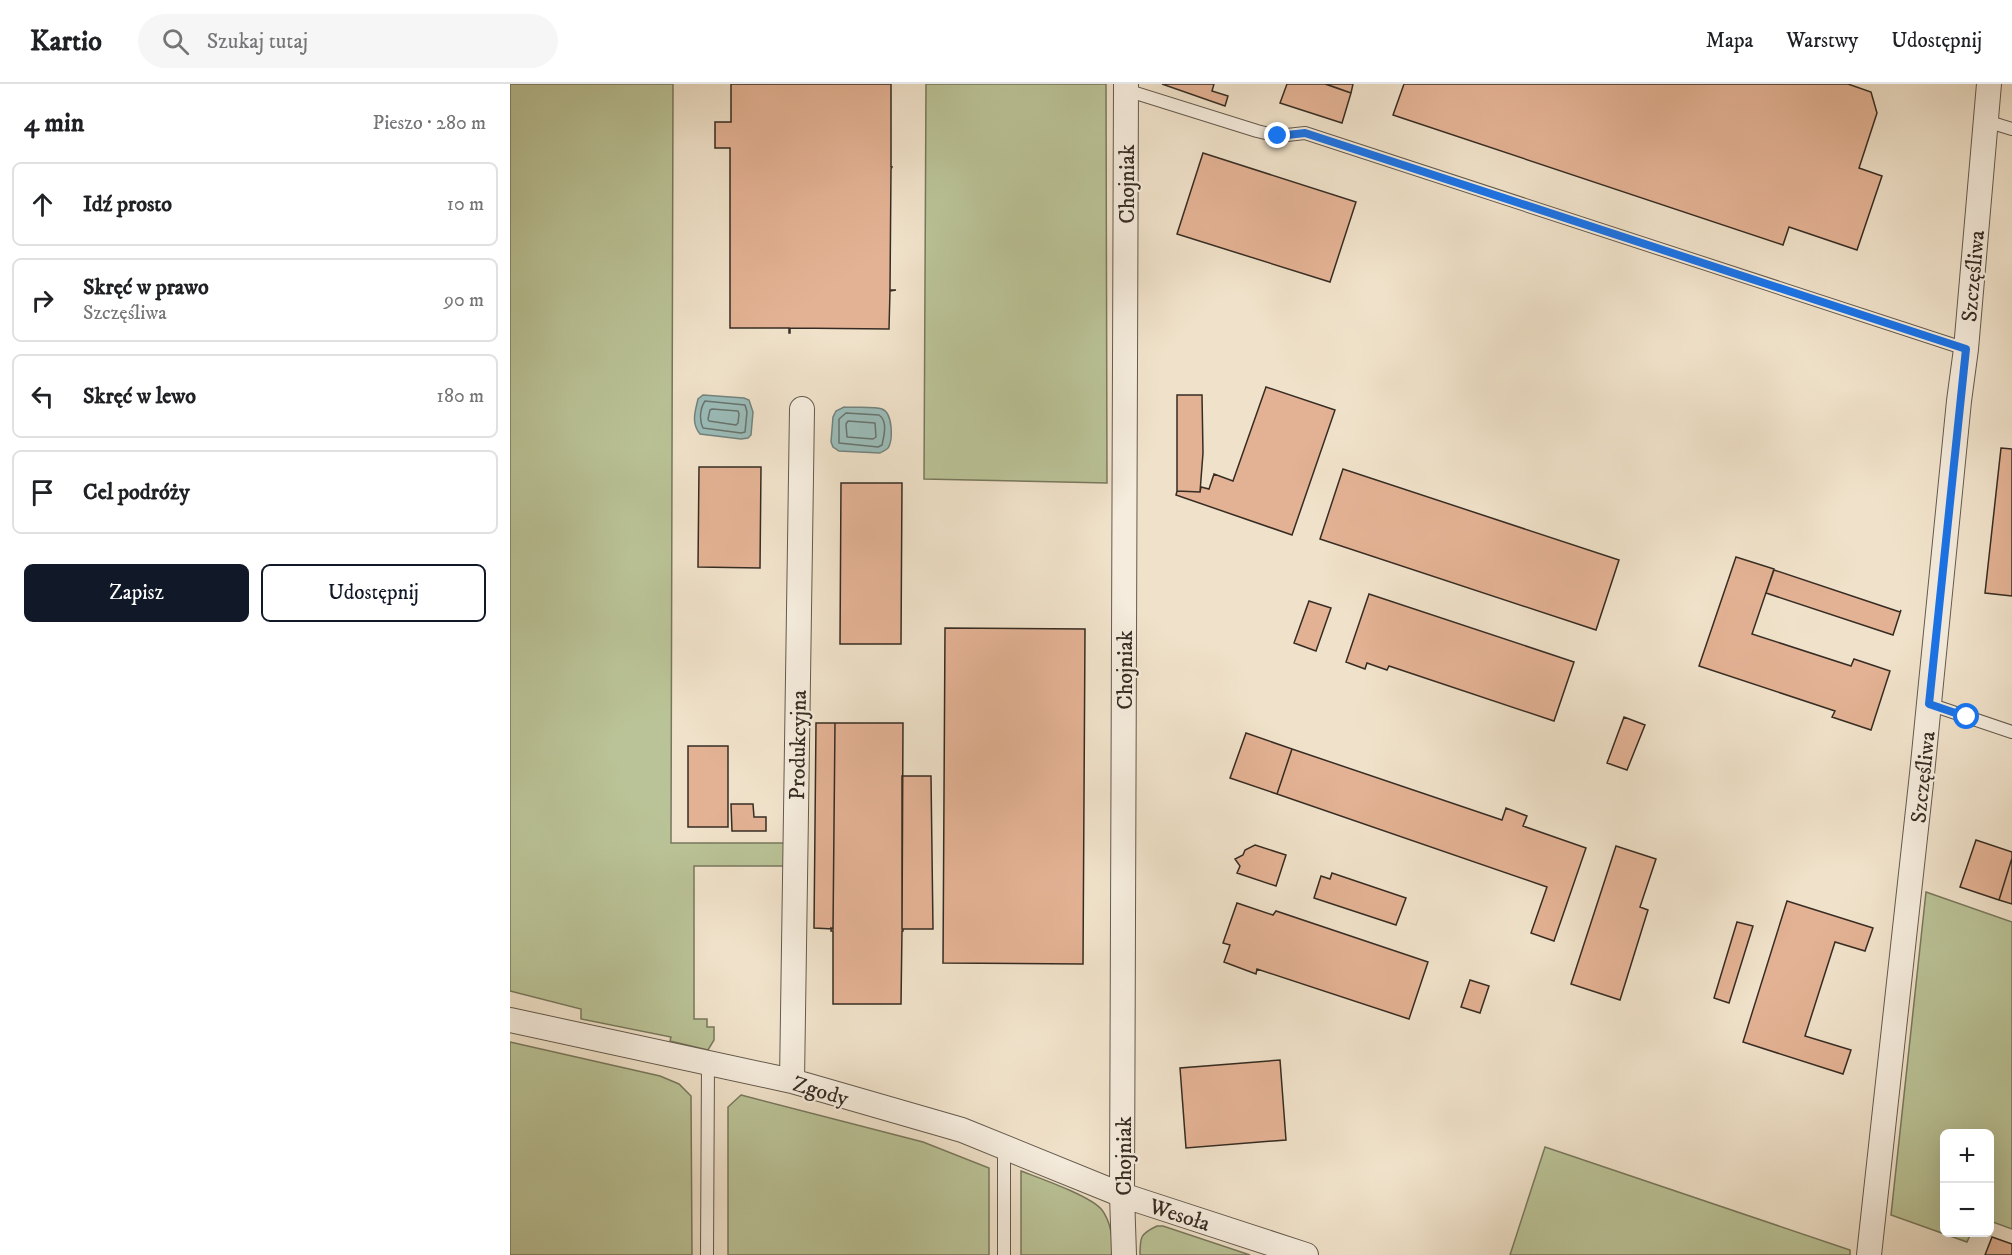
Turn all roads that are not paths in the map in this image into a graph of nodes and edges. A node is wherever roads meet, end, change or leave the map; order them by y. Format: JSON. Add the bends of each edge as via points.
{"nodes":[{"id":1,"x":1989,"y":84,"type":"edge"},
{"id":2,"x":1126,"y":87,"type":"edge"},
{"id":3,"x":1986,"y":121,"type":"junction"},
{"id":4,"x":2012,"y":129,"type":"edge"},
{"id":5,"x":1966,"y":349,"type":"junction"},
{"id":6,"x":802,"y":409,"type":"dead end"},
{"id":7,"x":1929,"y":704,"type":"junction"},
{"id":8,"x":2012,"y":732,"type":"edge"},
{"id":9,"x":510,"y":1020,"type":"edge"},
{"id":10,"x":708,"y":1062,"type":"junction"},
{"id":11,"x":792,"y":1081,"type":"junction"},
{"id":12,"x":1004,"y":1148,"type":"junction"},
{"id":13,"x":1122,"y":1195,"type":"junction"},
{"id":14,"x":706,"y":1255,"type":"edge"},
{"id":15,"x":1004,"y":1255,"type":"edge"},
{"id":16,"x":1124,"y":1255,"type":"edge"},
{"id":17,"x":1306,"y":1255,"type":"edge"},
{"id":18,"x":1869,"y":1255,"type":"edge"}],
"edges":[{"from":1,"to":3,"type":"street","name":"Szczęśliwa"},
{"from":2,"to":5,"type":"lane","via":[[1257,132],[1278,136],[1305,133]]},
{"from":2,"to":13,"type":"street","name":"Chojniak"},
{"from":3,"to":4,"type":"lane"},
{"from":3,"to":5,"type":"street","name":"Szczęśliwa"},
{"from":5,"to":7,"type":"street","name":"Szczęśliwa"},
{"from":6,"to":11,"type":"street","name":"Produkcyjna"},
{"from":7,"to":8,"type":"lane"},
{"from":7,"to":18,"type":"street","name":"Szczęśliwa"},
{"from":9,"to":10,"type":"street","name":"Zgody"},
{"from":10,"to":11,"type":"street","name":"Zgody"},
{"from":10,"to":14,"type":"lane"},
{"from":11,"to":12,"type":"street","name":"Zgody","via":[[962,1130]]},
{"from":12,"to":13,"type":"street","name":"Zgody"},
{"from":12,"to":15,"type":"lane"},
{"from":13,"to":16,"type":"street","name":"Chojniak"},
{"from":13,"to":17,"type":"street","name":"Wesoła"}]}
